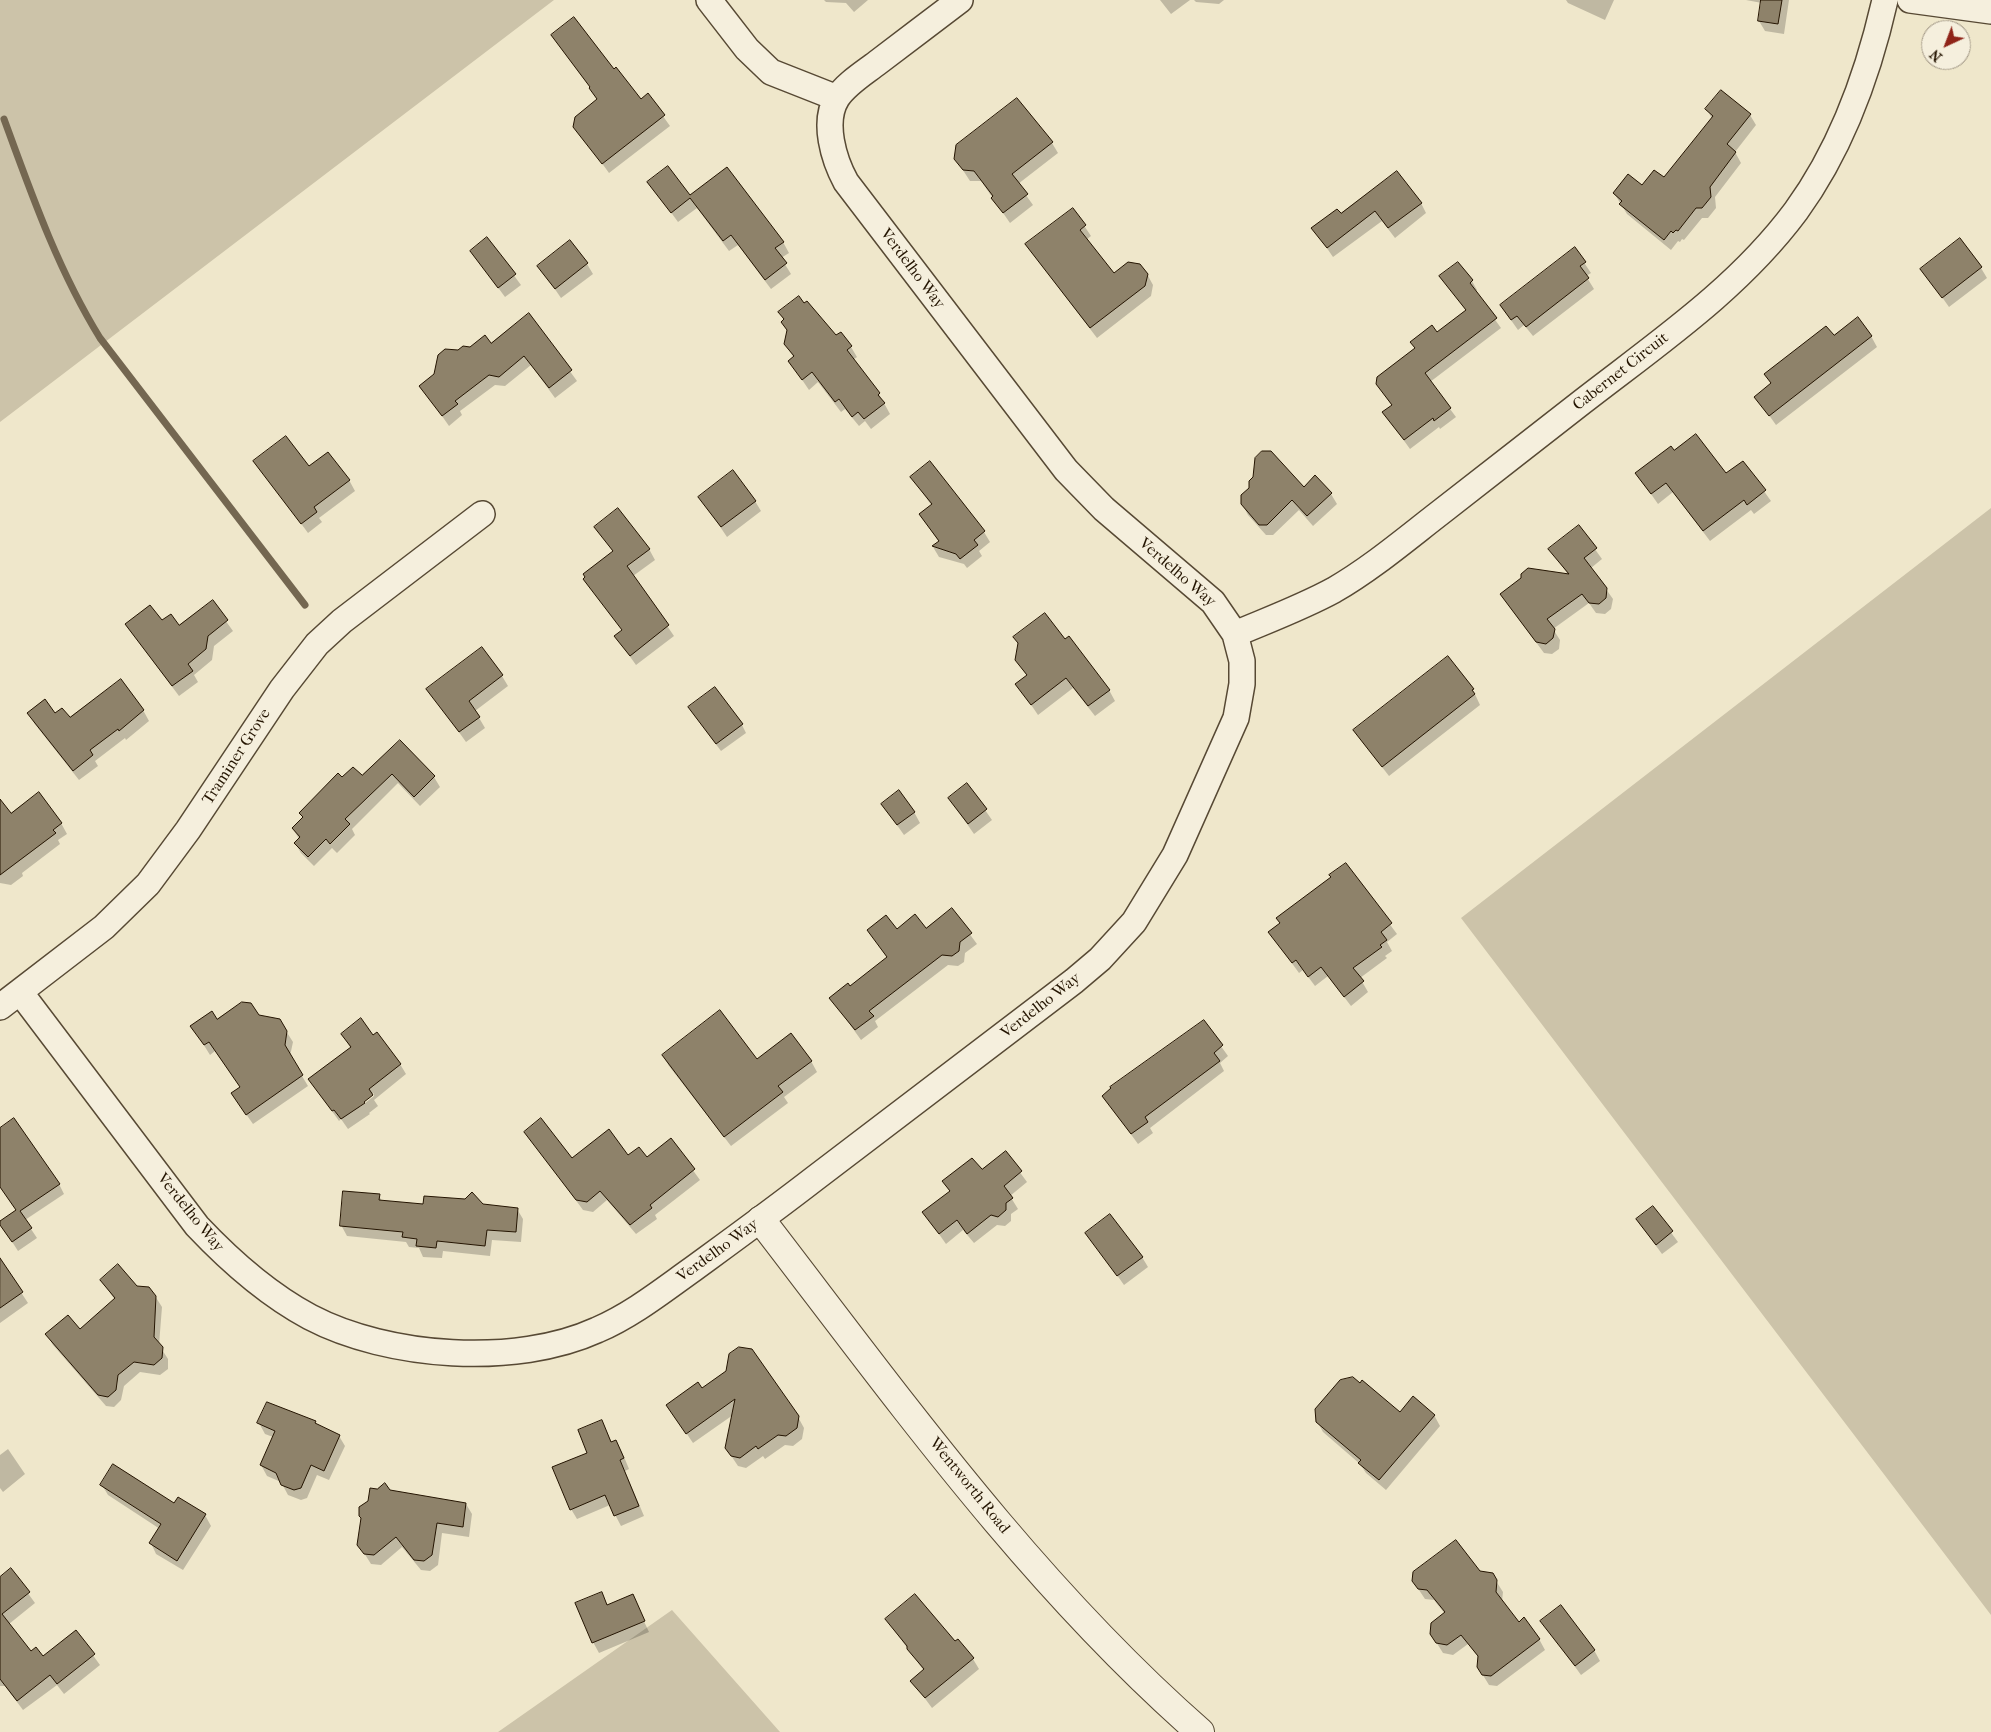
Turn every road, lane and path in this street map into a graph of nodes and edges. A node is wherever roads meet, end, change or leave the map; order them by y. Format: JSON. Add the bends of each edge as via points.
{"nodes":[{"id":1,"x":710,"y":0,"type":"edge"},
{"id":2,"x":960,"y":0,"type":"edge"},
{"id":3,"x":1885,"y":0,"type":"edge"},
{"id":4,"x":1910,"y":0,"type":"edge"},
{"id":5,"x":1991,"y":11,"type":"edge"},
{"id":6,"x":837,"y":98,"type":"junction"},
{"id":7,"x":482,"y":514,"type":"dead end"},
{"id":8,"x":1235,"y":634,"type":"junction"},
{"id":9,"x":20,"y":992,"type":"junction"},
{"id":10,"x":0,"y":1007,"type":"edge"},
{"id":11,"x":761,"y":1220,"type":"junction"},
{"id":12,"x":1200,"y":1732,"type":"edge"}],
"edges":[{"from":1,"to":6,"type":"street","via":[[747,49],[771,72]]},
{"from":2,"to":6,"type":"street","via":[[859,77]]},
{"from":3,"to":8,"type":"street","name":"Cabernet Circuit","via":[[1871,56],[1834,151],[1795,211],[1743,272],[1686,322],[1357,575],[1316,599]]},
{"from":4,"to":5,"type":"street"},
{"from":6,"to":8,"type":"street","name":"Verdelho Way","via":[[830,127],[836,158],[846,182],[1066,470],[1104,508],[1213,602]]},
{"from":7,"to":9,"type":"street","name":"Traminer Grove","via":[[342,621],[318,644],[282,688],[188,830],[148,884],[104,927]]},
{"from":8,"to":11,"type":"street","name":"Verdelho Way","via":[[1242,661],[1236,718],[1175,855],[1134,922],[1074,982]]},
{"from":9,"to":10,"type":"street","name":"Traminer Grove"},
{"from":9,"to":11,"type":"street","name":"Verdelho Way","via":[[198,1226],[227,1258],[311,1318],[355,1335],[404,1348],[480,1354],[542,1347],[568,1340],[594,1332],[642,1306]]},
{"from":11,"to":12,"type":"street","name":"Wentworth Road","via":[[980,1502],[1083,1618]]}]}
